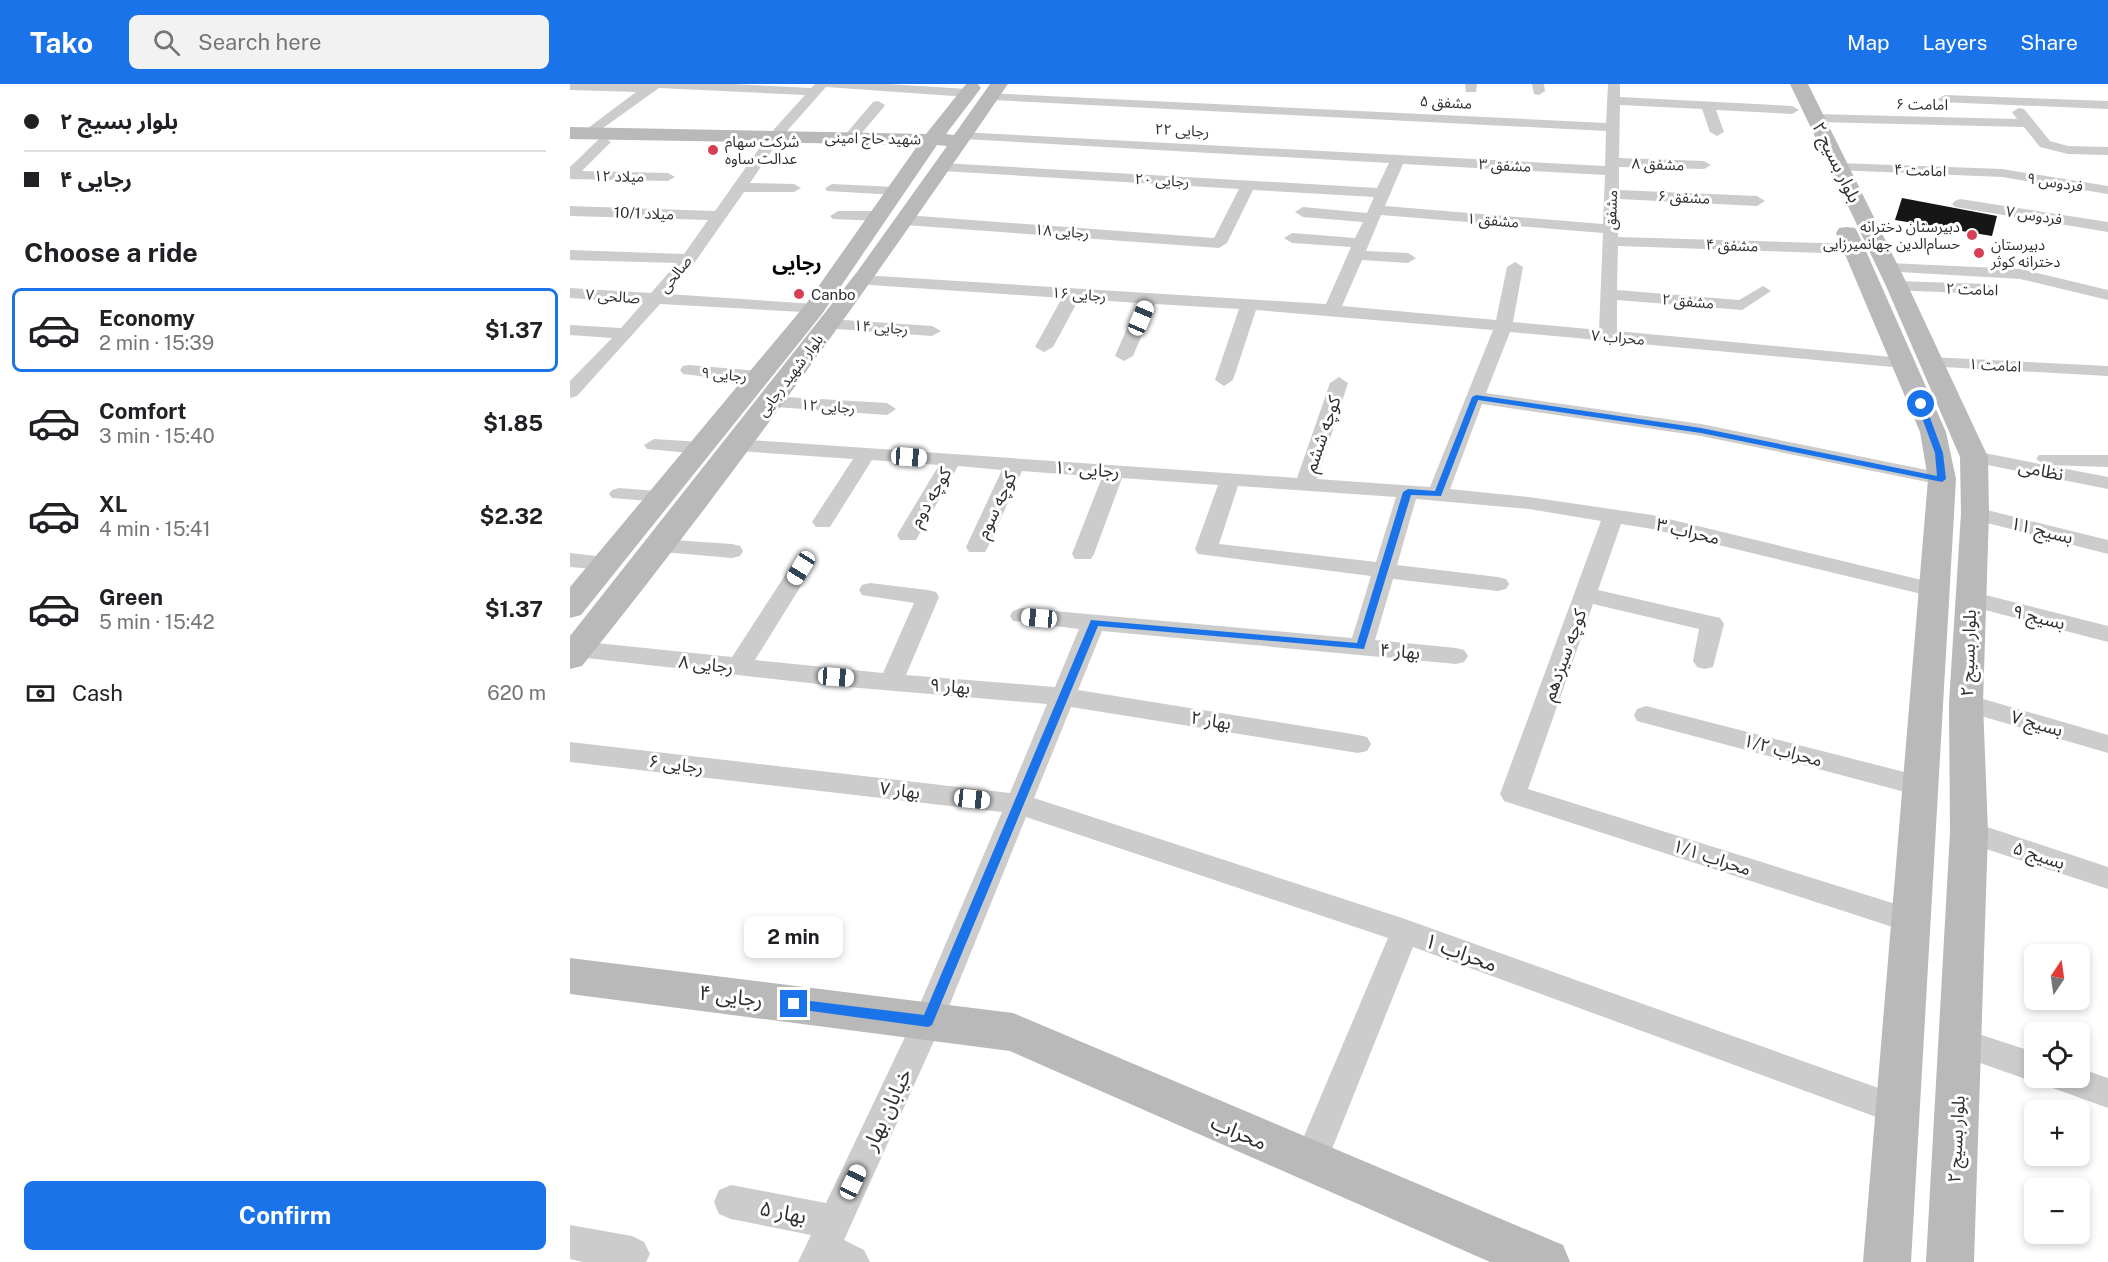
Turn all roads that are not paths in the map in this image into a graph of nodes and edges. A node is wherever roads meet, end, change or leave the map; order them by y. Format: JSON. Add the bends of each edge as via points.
{"nodes":[{"id":1,"x":828,"y":84,"type":"edge"},
{"id":2,"x":1614,"y":84,"type":"edge"},
{"id":3,"x":1935,"y":84,"type":"edge"},
{"id":4,"x":575,"y":86,"type":"edge"},
{"id":5,"x":653,"y":86,"type":"edge"},
{"id":6,"x":818,"y":88,"type":"edge"},
{"id":7,"x":983,"y":89,"type":"edge"},
{"id":8,"x":1945,"y":99,"type":"junction"},
{"id":9,"x":2010,"y":101,"type":"junction"},
{"id":10,"x":1614,"y":102,"type":"junction"},
{"id":11,"x":878,"y":105,"type":"dead end"},
{"id":12,"x":2108,"y":105,"type":"edge"},
{"id":13,"x":1708,"y":107,"type":"junction"},
{"id":14,"x":1801,"y":109,"type":"edge"},
{"id":15,"x":1961,"y":121,"type":"junction"},
{"id":16,"x":2028,"y":123,"type":"junction"},
{"id":17,"x":1613,"y":127,"type":"junction"},
{"id":18,"x":1717,"y":132,"type":"dead end"},
{"id":19,"x":587,"y":136,"type":"edge"},
{"id":20,"x":850,"y":138,"type":"junction"},
{"id":21,"x":570,"y":141,"type":"edge"},
{"id":22,"x":771,"y":141,"type":"junction"},
{"id":23,"x":891,"y":143,"type":"junction"},
{"id":24,"x":947,"y":147,"type":"junction"},
{"id":25,"x":1647,"y":148,"type":"dead end"},
{"id":26,"x":1682,"y":151,"type":"dead end"},
{"id":27,"x":2108,"y":151,"type":"edge"},
{"id":28,"x":1615,"y":156,"type":"junction"},
{"id":29,"x":1398,"y":158,"type":"junction"},
{"id":30,"x":1704,"y":165,"type":"dead end"},
{"id":31,"x":1839,"y":167,"type":"junction"},
{"id":32,"x":2002,"y":173,"type":"joint"},
{"id":33,"x":570,"y":175,"type":"edge"},
{"id":34,"x":668,"y":177,"type":"dead end"},
{"id":35,"x":1186,"y":182,"type":"junction"},
{"id":36,"x":1248,"y":185,"type":"junction"},
{"id":37,"x":737,"y":187,"type":"junction"},
{"id":38,"x":794,"y":188,"type":"dead end"},
{"id":39,"x":832,"y":188,"type":"dead end"},
{"id":40,"x":2108,"y":190,"type":"edge"},
{"id":41,"x":896,"y":191,"type":"junction"},
{"id":42,"x":1383,"y":193,"type":"junction"},
{"id":43,"x":1611,"y":194,"type":"junction"},
{"id":44,"x":1178,"y":198,"type":"dead end"},
{"id":45,"x":1757,"y":201,"type":"dead end"},
{"id":46,"x":1960,"y":204,"type":"dead end"},
{"id":47,"x":570,"y":211,"type":"edge"},
{"id":48,"x":1303,"y":212,"type":"dead end"},
{"id":49,"x":1374,"y":214,"type":"junction"},
{"id":50,"x":717,"y":216,"type":"junction"},
{"id":51,"x":838,"y":216,"type":"dead end"},
{"id":52,"x":879,"y":216,"type":"junction"},
{"id":53,"x":905,"y":220,"type":"junction"},
{"id":54,"x":2108,"y":227,"type":"edge"},
{"id":55,"x":1610,"y":235,"type":"junction"},
{"id":56,"x":1292,"y":238,"type":"dead end"},
{"id":57,"x":1359,"y":249,"type":"junction"},
{"id":58,"x":1854,"y":249,"type":"junction"},
{"id":59,"x":570,"y":255,"type":"edge"},
{"id":60,"x":1408,"y":258,"type":"dead end"},
{"id":61,"x":688,"y":259,"type":"junction"},
{"id":62,"x":1515,"y":267,"type":"dead end"},
{"id":63,"x":1892,"y":277,"type":"junction"},
{"id":64,"x":862,"y":280,"type":"junction"},
{"id":65,"x":1763,"y":291,"type":"dead end"},
{"id":66,"x":570,"y":293,"type":"edge"},
{"id":67,"x":1073,"y":294,"type":"junction"},
{"id":68,"x":1609,"y":294,"type":"junction"},
{"id":69,"x":2108,"y":295,"type":"edge"},
{"id":70,"x":655,"y":298,"type":"junction"},
{"id":71,"x":1149,"y":298,"type":"junction"},
{"id":72,"x":736,"y":303,"type":"joint"},
{"id":73,"x":1249,"y":305,"type":"junction"},
{"id":74,"x":1332,"y":310,"type":"junction"},
{"id":75,"x":822,"y":316,"type":"junction"},
{"id":76,"x":1503,"y":326,"type":"junction"},
{"id":77,"x":570,"y":330,"type":"edge"},
{"id":78,"x":932,"y":331,"type":"dead end"},
{"id":79,"x":626,"y":334,"type":"junction"},
{"id":80,"x":1608,"y":336,"type":"junction"},
{"id":81,"x":1044,"y":347,"type":"dead end"},
{"id":82,"x":1124,"y":356,"type":"dead end"},
{"id":83,"x":1917,"y":363,"type":"junction"},
{"id":84,"x":570,"y":364,"type":"edge"},
{"id":85,"x":595,"y":366,"type":"junction"},
{"id":86,"x":689,"y":370,"type":"dead end"},
{"id":87,"x":2108,"y":371,"type":"edge"},
{"id":88,"x":759,"y":377,"type":"junction"},
{"id":89,"x":1224,"y":380,"type":"dead end"},
{"id":90,"x":1339,"y":383,"type":"dead end"},
{"id":91,"x":570,"y":392,"type":"edge"},
{"id":92,"x":1476,"y":397,"type":"junction"},
{"id":93,"x":769,"y":402,"type":"junction"},
{"id":94,"x":887,"y":409,"type":"dead end"},
{"id":95,"x":654,"y":445,"type":"dead end"},
{"id":96,"x":737,"y":445,"type":"junction"},
{"id":97,"x":701,"y":448,"type":"junction"},
{"id":98,"x":866,"y":454,"type":"junction"},
{"id":99,"x":1974,"y":457,"type":"junction"},
{"id":100,"x":952,"y":460,"type":"junction"},
{"id":101,"x":2108,"y":461,"type":"edge"},
{"id":102,"x":1015,"y":464,"type":"junction"},
{"id":103,"x":1940,"y":466,"type":"junction"},
{"id":104,"x":1113,"y":471,"type":"junction"},
{"id":105,"x":1230,"y":479,"type":"junction"},
{"id":106,"x":2108,"y":483,"type":"edge"},
{"id":107,"x":1305,"y":485,"type":"junction"},
{"id":108,"x":1408,"y":492,"type":"junction"},
{"id":109,"x":619,"y":494,"type":"dead end"},
{"id":110,"x":1438,"y":494,"type":"junction"},
{"id":111,"x":661,"y":496,"type":"junction"},
{"id":112,"x":1976,"y":513,"type":"junction"},
{"id":113,"x":1614,"y":516,"type":"junction"},
{"id":114,"x":823,"y":522,"type":"dead end"},
{"id":115,"x":908,"y":535,"type":"dead end"},
{"id":116,"x":659,"y":546,"type":"junction"},
{"id":117,"x":977,"y":546,"type":"dead end"},
{"id":118,"x":2108,"y":547,"type":"edge"},
{"id":119,"x":732,"y":550,"type":"dead end"},
{"id":120,"x":1083,"y":554,"type":"dead end"},
{"id":121,"x":570,"y":560,"type":"edge"},
{"id":122,"x":606,"y":563,"type":"junction"},
{"id":123,"x":801,"y":568,"type":"dead end"},
{"id":124,"x":1383,"y":569,"type":"junction"},
{"id":125,"x":1498,"y":584,"type":"dead end"},
{"id":126,"x":870,"y":590,"type":"dead end"},
{"id":127,"x":1934,"y":590,"type":"junction"},
{"id":128,"x":1585,"y":595,"type":"junction"},
{"id":129,"x":1970,"y":599,"type":"junction"},
{"id":130,"x":570,"y":608,"type":"edge"},
{"id":131,"x":1021,"y":616,"type":"dead end"},
{"id":132,"x":1094,"y":622,"type":"junction"},
{"id":133,"x":2108,"y":634,"type":"edge"},
{"id":134,"x":1361,"y":647,"type":"junction"},
{"id":135,"x":574,"y":653,"type":"edge"},
{"id":136,"x":1456,"y":656,"type":"dead end"},
{"id":137,"x":1705,"y":661,"type":"dead end"},
{"id":138,"x":738,"y":667,"type":"junction"},
{"id":139,"x":836,"y":677,"type":"joint"},
{"id":140,"x":891,"y":681,"type":"junction"},
{"id":141,"x":1063,"y":697,"type":"junction"},
{"id":142,"x":1966,"y":703,"type":"junction"},
{"id":143,"x":1646,"y":715,"type":"dead end"},
{"id":144,"x":1358,"y":744,"type":"dead end"},
{"id":145,"x":2108,"y":744,"type":"edge"},
{"id":146,"x":570,"y":752,"type":"edge"},
{"id":147,"x":781,"y":777,"type":"joint"},
{"id":148,"x":1920,"y":786,"type":"junction"},
{"id":149,"x":1513,"y":794,"type":"joint"},
{"id":150,"x":1019,"y":804,"type":"junction"},
{"id":151,"x":1969,"y":832,"type":"junction"},
{"id":152,"x":2108,"y":878,"type":"edge"},
{"id":153,"x":1911,"y":921,"type":"junction"},
{"id":154,"x":1405,"y":931,"type":"junction"},
{"id":155,"x":570,"y":976,"type":"edge"},
{"id":156,"x":928,"y":1022,"type":"junction"},
{"id":157,"x":1960,"y":1042,"type":"junction"},
{"id":158,"x":2024,"y":1064,"type":"edge"},
{"id":159,"x":2090,"y":1087,"type":"edge"},
{"id":160,"x":2108,"y":1093,"type":"edge"},
{"id":161,"x":1898,"y":1110,"type":"junction"},
{"id":162,"x":1310,"y":1162,"type":"junction"},
{"id":163,"x":731,"y":1202,"type":"dead end"},
{"id":164,"x":570,"y":1242,"type":"edge"},
{"id":165,"x":831,"y":1248,"type":"edge"},
{"id":166,"x":632,"y":1254,"type":"dead end"},
{"id":167,"x":1546,"y":1262,"type":"edge"},
{"id":168,"x":1887,"y":1262,"type":"edge"},
{"id":169,"x":1950,"y":1262,"type":"edge"}],
"edges":[{"from":1,"to":7,"type":"street","name":"مشفق ۵"},
{"from":2,"to":10,"type":"street","name":"مشفق"},
{"from":3,"to":8,"type":"street"},
{"from":4,"to":5,"type":"street"},
{"from":5,"to":6,"type":"street"},
{"from":5,"to":19,"type":"street"},
{"from":6,"to":22,"type":"street","name":"صالحی"},
{"from":7,"to":17,"type":"street","name":"مشفق ۵","via":[[1278,110]]},
{"from":7,"to":24,"type":"main road","name":"بلوار شهید رجایی"},
{"from":8,"to":9,"type":"street"},
{"from":8,"to":15,"type":"street"},
{"from":9,"to":12,"type":"street"},
{"from":9,"to":16,"type":"street"},
{"from":10,"to":13,"type":"street","name":"امامت ۶","via":[[1684,100]]},
{"from":10,"to":17,"type":"street","name":"مشفق"},
{"from":11,"to":20,"type":"street"},
{"from":13,"to":14,"type":"street","name":"امامت ۶"},
{"from":13,"to":18,"type":"street"},
{"from":14,"to":15,"type":"street","name":"امامت ۶"},
{"from":14,"to":31,"type":"main road","name":"بلوار بسیج ۲"},
{"from":14,"to":58,"type":"main road","name":"بلوار بسیج ۲"},
{"from":15,"to":16,"type":"street","name":"امامت ۶"},
{"from":16,"to":27,"type":"street","via":[[2044,144],[2068,150]]},
{"from":17,"to":28,"type":"street","name":"مشفق"},
{"from":19,"to":21,"type":"main road","name":"شهید حاج امینی"},
{"from":19,"to":22,"type":"main road","name":"شهید حاج امینی"},
{"from":19,"to":33,"type":"street"},
{"from":20,"to":22,"type":"main road","name":"شهید حاج امینی"},
{"from":20,"to":23,"type":"main road","name":"شهید حاج امینی"},
{"from":22,"to":23,"type":"main road","name":"شهید حاج امینی"},
{"from":22,"to":37,"type":"street","name":"صالحی"},
{"from":23,"to":24,"type":"main road","name":"شهید حاج امینی"},
{"from":24,"to":29,"type":"street","name":"رجایی ۲۲"},
{"from":24,"to":35,"type":"street","name":"رجایی ۲۰"},
{"from":24,"to":41,"type":"main road","name":"بلوار شهید رجایی"},
{"from":24,"to":53,"type":"main road","name":"بلوار شهید رجایی"},
{"from":25,"to":26,"type":"street"},
{"from":28,"to":29,"type":"street","name":"مشفق ۳"},
{"from":28,"to":30,"type":"street","name":"مشفق ۸"},
{"from":28,"to":43,"type":"street","name":"مشفق"},
{"from":29,"to":42,"type":"street"},
{"from":31,"to":32,"type":"street","name":"امامت ۴"},
{"from":31,"to":63,"type":"main road","name":"بلوار بسیج ۲"},
{"from":32,"to":40,"type":"street","name":"فردوس ۹"},
{"from":33,"to":34,"type":"street","name":"میلاد ۱۲"},
{"from":35,"to":36,"type":"street","name":"رجایی ۲۰"},
{"from":35,"to":44,"type":"street"},
{"from":36,"to":42,"type":"street","name":"رجایی ۲۰"},
{"from":36,"to":53,"type":"street","name":"رجایی ۱۸","via":[[1219,243]]},
{"from":37,"to":38,"type":"street"},
{"from":37,"to":50,"type":"street","name":"صالحی"},
{"from":39,"to":41,"type":"street"},
{"from":41,"to":52,"type":"main road","name":"بلوار شهید رجایی"},
{"from":42,"to":49,"type":"street"},
{"from":43,"to":45,"type":"street","name":"مشفق ۶"},
{"from":43,"to":55,"type":"street","name":"مشفق"},
{"from":46,"to":54,"type":"street","name":"فردوس ۷"},
{"from":47,"to":50,"type":"street","name":"میلاد 10/1"},
{"from":48,"to":49,"type":"street","name":"مشفق ۱"},
{"from":49,"to":55,"type":"street","name":"مشفق ۱"},
{"from":49,"to":57,"type":"street"},
{"from":50,"to":61,"type":"street","name":"صالحی"},
{"from":51,"to":52,"type":"street"},
{"from":52,"to":75,"type":"main road","name":"بلوار شهید رجایی"},
{"from":53,"to":64,"type":"main road","name":"بلوار شهید رجایی"},
{"from":55,"to":58,"type":"street","name":"مشفق ۴"},
{"from":55,"to":68,"type":"street","name":"مشفق"},
{"from":56,"to":57,"type":"street"},
{"from":57,"to":60,"type":"street"},
{"from":57,"to":74,"type":"street"},
{"from":58,"to":83,"type":"main road","name":"بلوار بسیج ۲"},
{"from":59,"to":61,"type":"street"},
{"from":61,"to":70,"type":"street","name":"صالحی"},
{"from":62,"to":76,"type":"street"},
{"from":63,"to":69,"type":"street","name":"امامت ۲"},
{"from":63,"to":69,"type":"street","via":[[2019,274]]},
{"from":63,"to":83,"type":"main road","name":"بلوار بسیج ۲"},
{"from":64,"to":67,"type":"street","name":"رجایی ۱۶"},
{"from":64,"to":75,"type":"main road","name":"بلوار شهید رجایی"},
{"from":65,"to":68,"type":"street","name":"مشفق ۲","via":[[1742,305]]},
{"from":66,"to":70,"type":"street","name":"صالحی ۷"},
{"from":67,"to":71,"type":"street","name":"رجایی ۱۶"},
{"from":67,"to":81,"type":"street"},
{"from":68,"to":80,"type":"street","name":"مشفق"},
{"from":70,"to":72,"type":"street","name":"صالحی ۷"},
{"from":70,"to":79,"type":"street","name":"صالحی"},
{"from":71,"to":73,"type":"street","name":"رجایی ۱۶"},
{"from":71,"to":82,"type":"street"},
{"from":72,"to":75,"type":"street","name":"رجایی ۱۴"},
{"from":73,"to":74,"type":"street","name":"رجایی ۱۶"},
{"from":73,"to":89,"type":"street"},
{"from":74,"to":76,"type":"street","name":"محراب ۷"},
{"from":75,"to":78,"type":"street","name":"رجایی ۱۴"},
{"from":75,"to":88,"type":"main road","name":"بلوار شهید رجایی"},
{"from":75,"to":93,"type":"main road","name":"بلوار شهید رجایی"},
{"from":76,"to":80,"type":"street","name":"محراب ۷"},
{"from":76,"to":92,"type":"street"},
{"from":77,"to":79,"type":"street"},
{"from":79,"to":85,"type":"street","name":"صالحی"},
{"from":80,"to":83,"type":"street","name":"محراب ۷"},
{"from":83,"to":87,"type":"street","name":"امامت ۱"},
{"from":83,"to":99,"type":"main road","name":"بلوار بسیج ۲"},
{"from":83,"to":103,"type":"main road","name":"بلوار بسیج ۲"},
{"from":84,"to":85,"type":"street"},
{"from":85,"to":91,"type":"street","name":"صالحی"},
{"from":86,"to":88,"type":"street","name":"رجایی ۹"},
{"from":88,"to":97,"type":"main road","name":"بلوار شهید رجایی"},
{"from":90,"to":107,"type":"street","name":"کوچه ششم"},
{"from":92,"to":103,"type":"street"},
{"from":92,"to":110,"type":"street"},
{"from":93,"to":94,"type":"street","name":"رجایی ۱۲"},
{"from":93,"to":96,"type":"main road","name":"بلوار شهید رجایی"},
{"from":95,"to":97,"type":"street"},
{"from":96,"to":98,"type":"street","name":"رجایی ۱۰"},
{"from":96,"to":116,"type":"main road","name":"بلوار شهید رجایی"},
{"from":97,"to":111,"type":"main road","name":"بلوار شهید رجایی"},
{"from":98,"to":100,"type":"street","name":"رجایی ۱۰"},
{"from":98,"to":114,"type":"street"},
{"from":99,"to":101,"type":"street"},
{"from":99,"to":103,"type":"main road"},
{"from":99,"to":106,"type":"street","name":"نظامی"},
{"from":99,"to":112,"type":"main road","name":"بلوار بسیج ۲"},
{"from":100,"to":102,"type":"street","name":"رجایی ۱۰"},
{"from":100,"to":115,"type":"street","name":"کوچه دوم"},
{"from":102,"to":104,"type":"street","name":"رجایی ۱۰"},
{"from":102,"to":117,"type":"street","name":"کوچه سوم"},
{"from":103,"to":127,"type":"main road","name":"بلوار بسیج ۲"},
{"from":104,"to":105,"type":"street","name":"رجایی ۱۰"},
{"from":104,"to":120,"type":"street"},
{"from":105,"to":107,"type":"street","name":"رجایی ۱۰"},
{"from":105,"to":124,"type":"street","via":[[1206,549]]},
{"from":107,"to":108,"type":"street","name":"رجایی ۱۰"},
{"from":108,"to":110,"type":"street","name":"رجایی ۱۰"},
{"from":108,"to":124,"type":"street"},
{"from":109,"to":111,"type":"street"},
{"from":110,"to":113,"type":"street","name":"محراب ۳"},
{"from":111,"to":122,"type":"main road","name":"بلوار شهید رجایی"},
{"from":112,"to":118,"type":"street","name":"۱۱ بسیج"},
{"from":112,"to":129,"type":"main road","name":"بلوار بسیج ۲"},
{"from":113,"to":127,"type":"street","name":"محراب ۳"},
{"from":113,"to":128,"type":"street","name":"کوچه سیزدهم"},
{"from":116,"to":119,"type":"street"},
{"from":116,"to":135,"type":"main road","name":"بلوار شهید رجایی"},
{"from":121,"to":122,"type":"street"},
{"from":122,"to":130,"type":"main road","name":"بلوار شهید رجایی"},
{"from":123,"to":138,"type":"street"},
{"from":124,"to":125,"type":"street"},
{"from":124,"to":134,"type":"street"},
{"from":126,"to":140,"type":"street","via":[[928,597]]},
{"from":127,"to":148,"type":"main road","name":"بلوار بسیج ۲"},
{"from":128,"to":137,"type":"street","via":[[1712,624]]},
{"from":128,"to":149,"type":"street","name":"کوچه سیزدهم"},
{"from":129,"to":133,"type":"street","name":"۹ بسیج"},
{"from":129,"to":142,"type":"main road","name":"بلوار بسیج ۲"},
{"from":131,"to":132,"type":"street","name":"بهار ۴"},
{"from":132,"to":134,"type":"street","name":"بهار ۴"},
{"from":132,"to":141,"type":"street","name":"خیابان بهار"},
{"from":134,"to":136,"type":"street","name":"بهار ۴"},
{"from":135,"to":138,"type":"street","name":"رجایی ۸"},
{"from":138,"to":139,"type":"street","name":"رجایی ۸"},
{"from":139,"to":140,"type":"street","name":"بهار ۹"},
{"from":140,"to":141,"type":"street","name":"بهار ۹"},
{"from":141,"to":144,"type":"street","name":"بهار ۲"},
{"from":141,"to":150,"type":"street","name":"خیابان بهار"},
{"from":142,"to":145,"type":"street","name":"۷ بسیج"},
{"from":142,"to":151,"type":"main road","name":"بلوار بسیج ۲"},
{"from":143,"to":148,"type":"street","name":"محراب ۱/۲"},
{"from":146,"to":147,"type":"street","name":"رجایی ۶"},
{"from":147,"to":150,"type":"street","name":"بهار ۷"},
{"from":148,"to":153,"type":"main road","name":"بلوار بسیج ۲"},
{"from":149,"to":153,"type":"street","name":"محراب ۱/۱"},
{"from":150,"to":154,"type":"street","name":"محراب ۱"},
{"from":150,"to":156,"type":"street","name":"خیابان بهار"},
{"from":151,"to":152,"type":"street","name":"۵ بسیج"},
{"from":151,"to":157,"type":"main road","name":"بلوار بسیج ۲"},
{"from":153,"to":161,"type":"main road","name":"بلوار بسیج ۲"},
{"from":154,"to":161,"type":"street","name":"محراب ۱"},
{"from":154,"to":162,"type":"street"},
{"from":155,"to":156,"type":"main road","name":"رجایی ۴"},
{"from":156,"to":162,"type":"main road","name":"محراب","via":[[1013,1032]]},
{"from":156,"to":165,"type":"street","name":"خیابان بهار"},
{"from":157,"to":158,"type":"street"},
{"from":157,"to":169,"type":"main road","name":"بلوار بسیج ۲"},
{"from":159,"to":160,"type":"street"},
{"from":161,"to":168,"type":"main road","name":"بلوار بسیج ۲"},
{"from":162,"to":167,"type":"main road","name":"محراب"},
{"from":163,"to":165,"type":"street","name":"بهار ۵"},
{"from":164,"to":166,"type":"street"}]}
